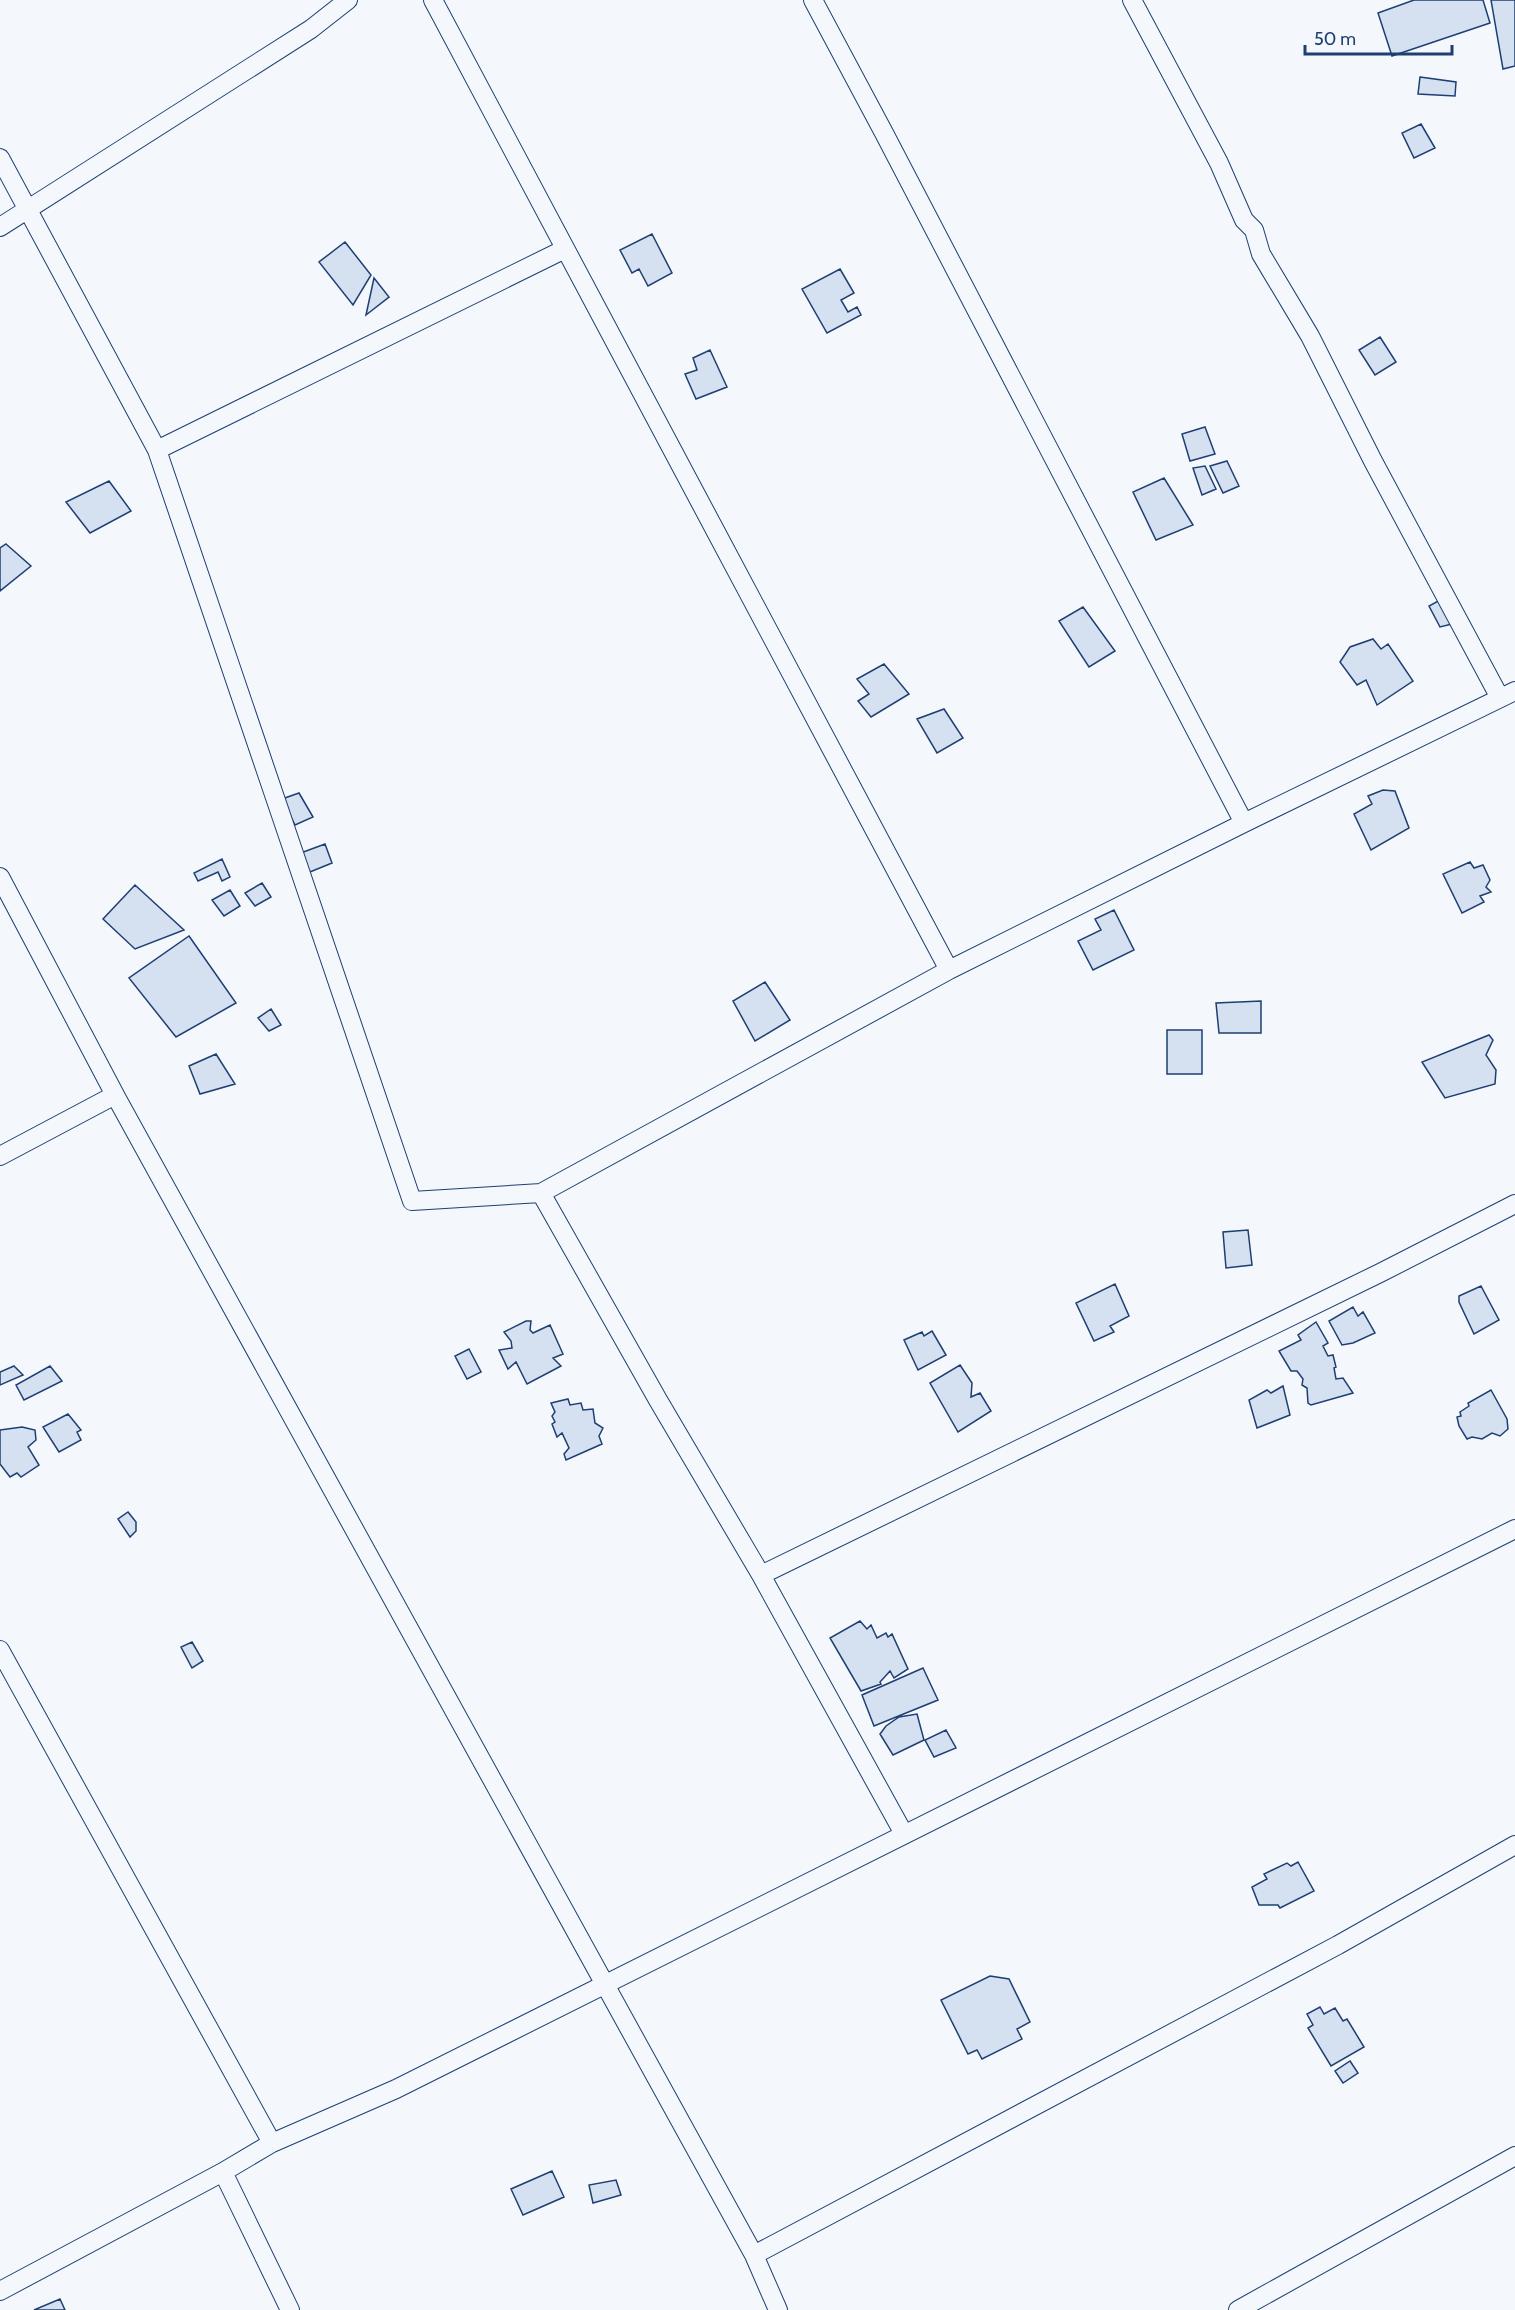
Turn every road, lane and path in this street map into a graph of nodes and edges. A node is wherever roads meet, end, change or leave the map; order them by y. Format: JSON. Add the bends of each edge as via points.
{"nodes":[{"id":1,"x":348,"y":0,"type":"edge"},
{"id":2,"x":433,"y":0,"type":"edge"},
{"id":3,"x":813,"y":0,"type":"edge"},
{"id":4,"x":1132,"y":0,"type":"edge"},
{"id":5,"x":0,"y":158,"type":"edge"},
{"id":6,"x":28,"y":209,"type":"junction"},
{"id":7,"x":0,"y":227,"type":"edge"},
{"id":8,"x":566,"y":249,"type":"junction"},
{"id":9,"x":157,"y":450,"type":"junction"},
{"id":10,"x":1508,"y":694,"type":"edge"},
{"id":11,"x":1244,"y":823,"type":"junction"},
{"id":12,"x":0,"y":877,"type":"edge"},
{"id":13,"x":949,"y":970,"type":"junction"},
{"id":14,"x":115,"y":1095,"type":"junction"},
{"id":15,"x":0,"y":1156,"type":"edge"},
{"id":16,"x":541,"y":1193,"type":"junction"},
{"id":17,"x":1515,"y":1204,"type":"edge"},
{"id":18,"x":1515,"y":1529,"type":"edge"},
{"id":19,"x":760,"y":1575,"type":"junction"},
{"id":20,"x":0,"y":1650,"type":"edge"},
{"id":21,"x":904,"y":1834,"type":"junction"},
{"id":22,"x":1515,"y":1845,"type":"edge"},
{"id":23,"x":605,"y":1985,"type":"junction"},
{"id":24,"x":272,"y":2143,"type":"junction"},
{"id":25,"x":1515,"y":2156,"type":"edge"},
{"id":26,"x":223,"y":2172,"type":"junction"},
{"id":27,"x":754,"y":2255,"type":"junction"},
{"id":28,"x":0,"y":2291,"type":"edge"},
{"id":29,"x":290,"y":2310,"type":"edge"},
{"id":30,"x":778,"y":2310,"type":"edge"},
{"id":31,"x":1238,"y":2310,"type":"edge"}],
"edges":[{"from":1,"to":6,"type":"street","via":[[310,29]]},
{"from":2,"to":8,"type":"street"},
{"from":3,"to":11,"type":"street"},
{"from":4,"to":10,"type":"street","via":[[1219,163],[1244,220],[1254,230],[1261,254],[1310,336],[1373,461]]},
{"from":5,"to":6,"type":"street"},
{"from":6,"to":7,"type":"street"},
{"from":6,"to":9,"type":"street"},
{"from":8,"to":9,"type":"street"},
{"from":8,"to":13,"type":"street"},
{"from":9,"to":16,"type":"street","via":[[412,1201]]},
{"from":10,"to":11,"type":"street"},
{"from":11,"to":13,"type":"street"},
{"from":12,"to":14,"type":"street"},
{"from":13,"to":16,"type":"street"},
{"from":14,"to":15,"type":"street"},
{"from":14,"to":23,"type":"street"},
{"from":16,"to":19,"type":"street"},
{"from":17,"to":19,"type":"street"},
{"from":18,"to":21,"type":"street"},
{"from":19,"to":21,"type":"street"},
{"from":20,"to":24,"type":"street"},
{"from":21,"to":23,"type":"street"},
{"from":22,"to":27,"type":"street","via":[[1338,1945]]},
{"from":23,"to":24,"type":"street","via":[[396,2089]]},
{"from":23,"to":27,"type":"street"},
{"from":24,"to":26,"type":"street"},
{"from":25,"to":31,"type":"street"},
{"from":26,"to":28,"type":"street"},
{"from":26,"to":29,"type":"street"},
{"from":27,"to":30,"type":"street"}]}
